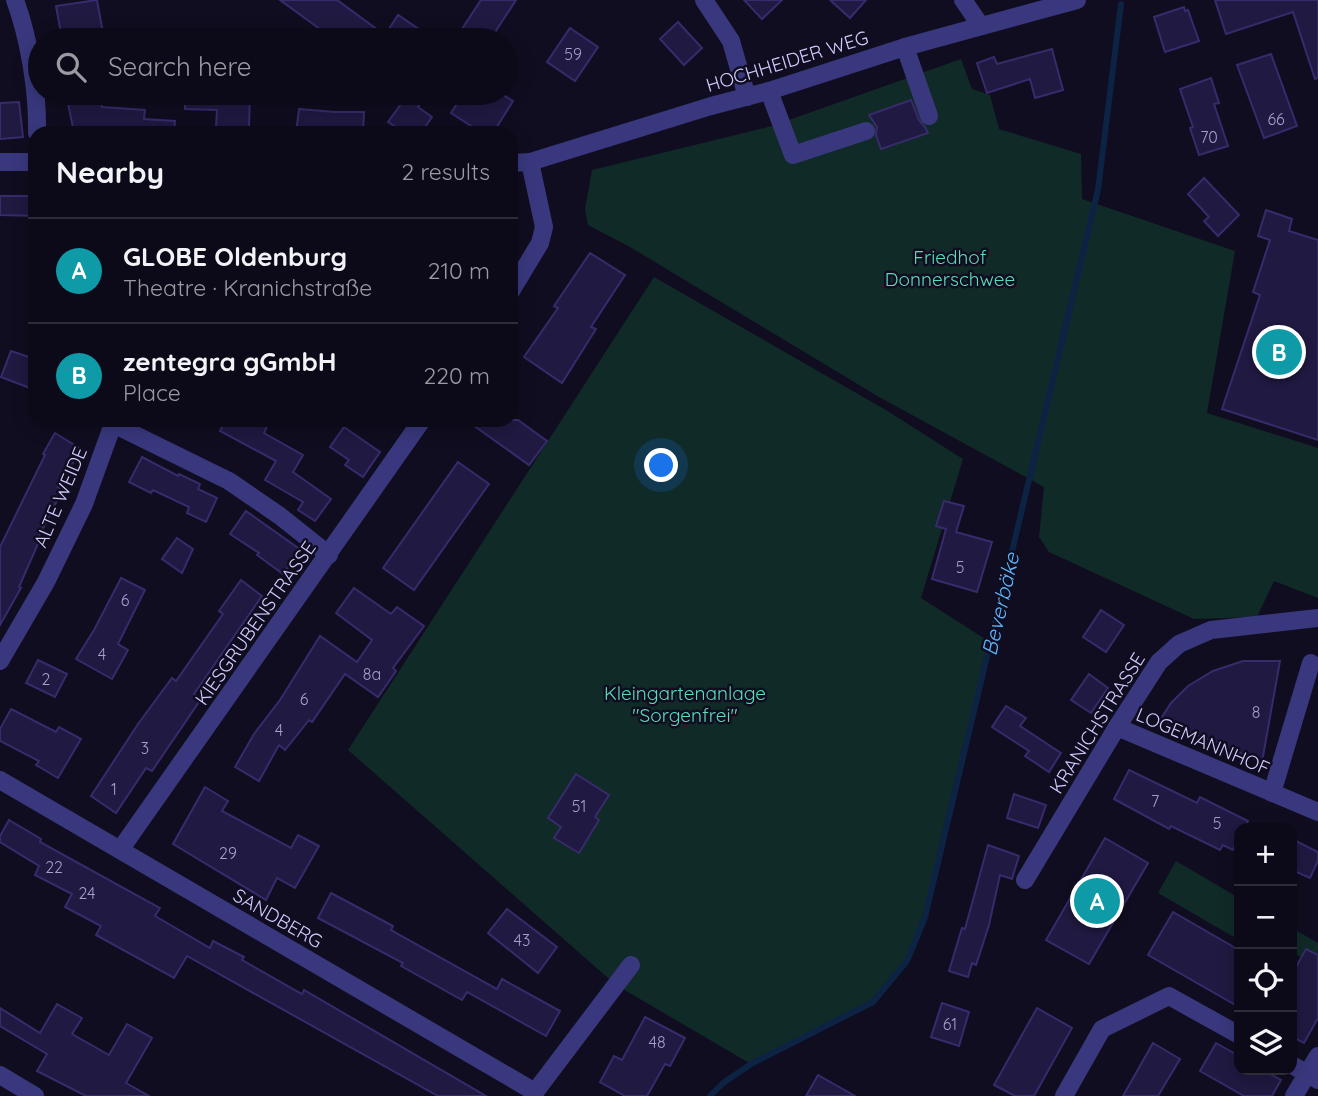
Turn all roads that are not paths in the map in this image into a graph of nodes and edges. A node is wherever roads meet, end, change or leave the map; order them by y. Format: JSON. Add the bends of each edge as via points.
{"nodes":[{"id":1,"x":15,"y":0,"type":"edge"},
{"id":2,"x":705,"y":0,"type":"edge"},
{"id":3,"x":963,"y":0,"type":"edge"},
{"id":4,"x":1077,"y":0,"type":"edge"},
{"id":5,"x":981,"y":26,"type":"junction"},
{"id":6,"x":905,"y":47,"type":"junction"},
{"id":7,"x":28,"y":52,"type":"edge"},
{"id":8,"x":769,"y":91,"type":"junction"},
{"id":9,"x":747,"y":97,"type":"junction"},
{"id":10,"x":35,"y":105,"type":"edge"},
{"id":11,"x":929,"y":116,"type":"dead end"},
{"id":12,"x":37,"y":126,"type":"edge"},
{"id":13,"x":866,"y":131,"type":"dead end"},
{"id":14,"x":0,"y":162,"type":"edge"},
{"id":15,"x":28,"y":162,"type":"edge"},
{"id":16,"x":530,"y":162,"type":"junction"},
{"id":17,"x":518,"y":163,"type":"edge"},
{"id":18,"x":518,"y":280,"type":"edge"},
{"id":19,"x":112,"y":427,"type":"edge"},
{"id":20,"x":119,"y":427,"type":"edge"},
{"id":21,"x":417,"y":427,"type":"edge"},
{"id":22,"x":329,"y":555,"type":"junction"},
{"id":23,"x":1318,"y":618,"type":"edge"},
{"id":24,"x":0,"y":660,"type":"edge"},
{"id":25,"x":1311,"y":663,"type":"dead end"},
{"id":26,"x":1116,"y":727,"type":"junction"},
{"id":27,"x":0,"y":779,"type":"edge"},
{"id":28,"x":1272,"y":793,"type":"junction"},
{"id":29,"x":1318,"y":812,"type":"edge"},
{"id":30,"x":120,"y":850,"type":"junction"},
{"id":31,"x":1025,"y":880,"type":"dead end"},
{"id":32,"x":631,"y":965,"type":"dead end"},
{"id":33,"x":1234,"y":1032,"type":"edge"},
{"id":34,"x":1318,"y":1056,"type":"edge"},
{"id":35,"x":1306,"y":1073,"type":"edge"},
{"id":36,"x":0,"y":1075,"type":"edge"},
{"id":37,"x":534,"y":1094,"type":"edge"},
{"id":38,"x":35,"y":1096,"type":"edge"},
{"id":39,"x":1064,"y":1096,"type":"edge"},
{"id":40,"x":1294,"y":1096,"type":"edge"}],
"edges":[{"from":1,"to":7,"type":"street"},
{"from":2,"to":9,"type":"street","via":[[731,41]]},
{"from":3,"to":5,"type":"street"},
{"from":4,"to":5,"type":"street","name":"HOCHHEIDER WEG"},
{"from":5,"to":6,"type":"street","name":"HOCHHEIDER WEG"},
{"from":6,"to":8,"type":"street","name":"HOCHHEIDER WEG"},
{"from":6,"to":11,"type":"street"},
{"from":8,"to":9,"type":"street","name":"HOCHHEIDER WEG"},
{"from":8,"to":13,"type":"street","via":[[793,155]]},
{"from":9,"to":16,"type":"street","name":"HOCHHEIDER WEG"},
{"from":10,"to":12,"type":"street"},
{"from":14,"to":15,"type":"street"},
{"from":16,"to":17,"type":"street","name":"HOCHHEIDER WEG"},
{"from":16,"to":18,"type":"street","via":[[544,227],[537,250]]},
{"from":19,"to":24,"type":"street","name":"ALTE WEIDE","via":[[84,505]]},
{"from":20,"to":22,"type":"street","name":"ALTE WEIDE","via":[[229,481]]},
{"from":21,"to":22,"type":"street","name":"KIESGRUBENSTRASSE"},
{"from":22,"to":30,"type":"street","name":"KIESGRUBENSTRASSE"},
{"from":23,"to":26,"type":"street","name":"KRANICHSTRASSE","via":[[1211,630],[1180,644],[1159,662]]},
{"from":25,"to":28,"type":"street","name":"LOGEMANNHOF"},
{"from":26,"to":28,"type":"street","name":"LOGEMANNHOF"},
{"from":26,"to":31,"type":"street","name":"KRANICHSTRASSE"},
{"from":27,"to":30,"type":"street","name":"SANDBERG"},
{"from":28,"to":29,"type":"street","name":"LOGEMANNHOF"},
{"from":30,"to":37,"type":"street","name":"SANDBERG"},
{"from":32,"to":37,"type":"street"},
{"from":33,"to":39,"type":"street","via":[[1169,996],[1102,1029]]},
{"from":34,"to":35,"type":"street"},
{"from":35,"to":40,"type":"street"},
{"from":36,"to":38,"type":"street"}]}
